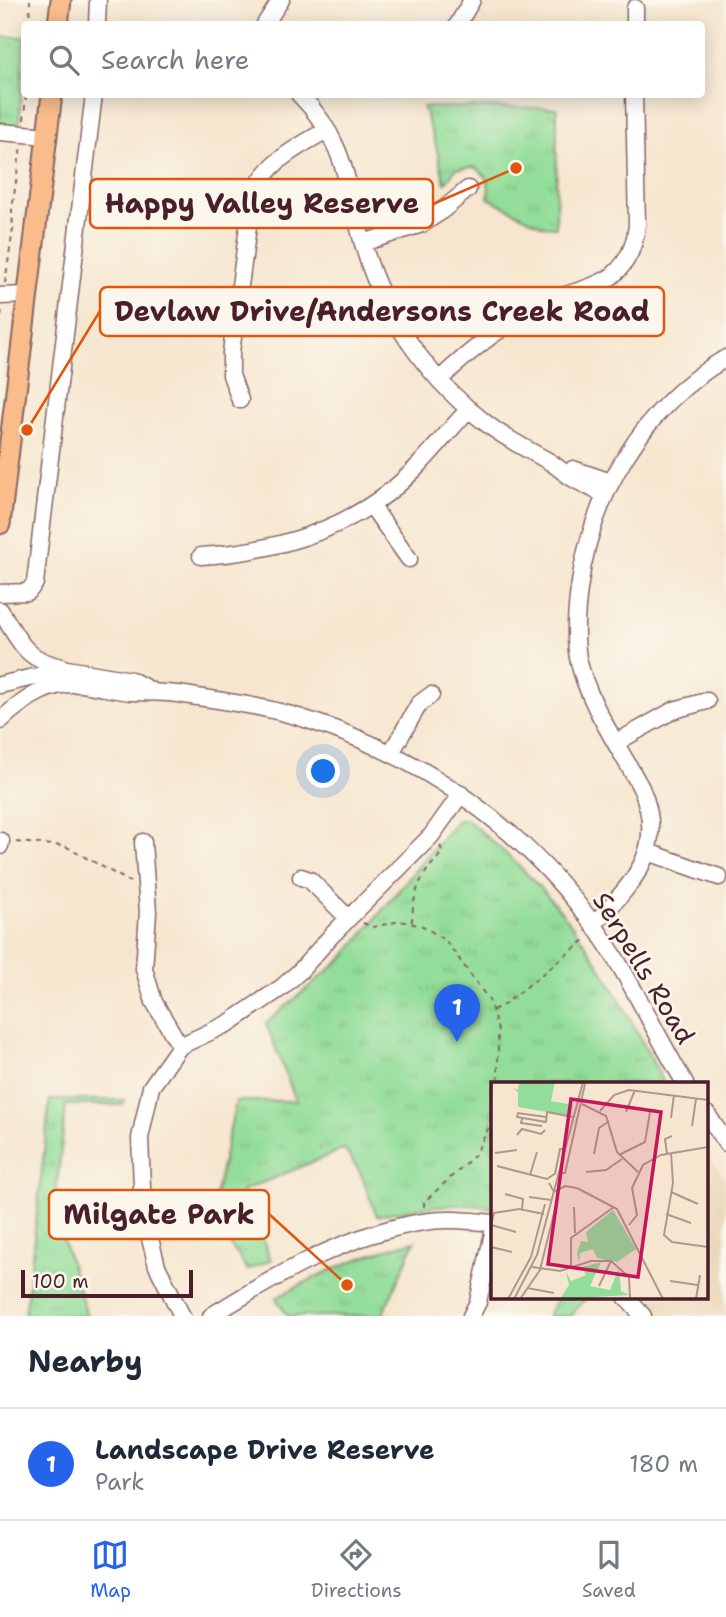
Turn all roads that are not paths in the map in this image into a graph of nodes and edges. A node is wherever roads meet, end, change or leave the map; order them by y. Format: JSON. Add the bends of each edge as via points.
{"nodes":[{"id":1,"x":59,"y":0,"type":"edge"},
{"id":2,"x":98,"y":0,"type":"edge"},
{"id":3,"x":282,"y":0,"type":"edge"},
{"id":4,"x":472,"y":0,"type":"edge"},
{"id":5,"x":61,"y":21,"type":"edge"},
{"id":6,"x":97,"y":21,"type":"edge"},
{"id":7,"x":267,"y":21,"type":"edge"},
{"id":8,"x":276,"y":21,"type":"edge"},
{"id":9,"x":460,"y":21,"type":"edge"},
{"id":10,"x":52,"y":98,"type":"edge"},
{"id":11,"x":94,"y":98,"type":"edge"},
{"id":12,"x":302,"y":98,"type":"edge"},
{"id":13,"x":634,"y":98,"type":"edge"},
{"id":14,"x":327,"y":130,"type":"junction"},
{"id":15,"x":0,"y":132,"type":"edge"},
{"id":16,"x":48,"y":136,"type":"junction"},
{"id":17,"x":468,"y":189,"type":"dead end"},
{"id":18,"x":363,"y":243,"type":"junction"},
{"id":19,"x":29,"y":295,"type":"junction"},
{"id":20,"x":2,"y":296,"type":"edge"},
{"id":21,"x":726,"y":358,"type":"edge"},
{"id":22,"x":439,"y":380,"type":"junction"},
{"id":23,"x":8,"y":391,"type":"edge"},
{"id":24,"x":240,"y":400,"type":"dead end"},
{"id":25,"x":469,"y":409,"type":"junction"},
{"id":26,"x":608,"y":489,"type":"junction"},
{"id":27,"x":371,"y":505,"type":"junction"},
{"id":28,"x":0,"y":524,"type":"edge"},
{"id":29,"x":201,"y":556,"type":"dead end"},
{"id":30,"x":409,"y":559,"type":"dead end"},
{"id":31,"x":35,"y":583,"type":"junction"},
{"id":32,"x":0,"y":593,"type":"edge"},
{"id":33,"x":33,"y":601,"type":"dead end"},
{"id":34,"x":0,"y":610,"type":"edge"},
{"id":35,"x":85,"y":676,"type":"junction"},
{"id":36,"x":0,"y":685,"type":"edge"},
{"id":37,"x":431,"y":695,"type":"dead end"},
{"id":38,"x":707,"y":701,"type":"dead end"},
{"id":39,"x":0,"y":721,"type":"edge"},
{"id":40,"x":617,"y":742,"type":"junction"},
{"id":41,"x":391,"y":753,"type":"junction"},
{"id":42,"x":456,"y":791,"type":"junction"},
{"id":43,"x":1,"y":841,"type":"edge"},
{"id":44,"x":143,"y":842,"type":"dead end"},
{"id":45,"x":0,"y":846,"type":"edge"},
{"id":46,"x":648,"y":852,"type":"junction"},
{"id":47,"x":410,"y":856,"type":"junction"},
{"id":48,"x":301,"y":877,"type":"dead end"},
{"id":49,"x":719,"y":877,"type":"dead end"},
{"id":50,"x":350,"y":917,"type":"junction"},
{"id":51,"x":592,"y":923,"type":"junction"},
{"id":52,"x":180,"y":1046,"type":"junction"},
{"id":53,"x":684,"y":1082,"type":"edge"},
{"id":54,"x":708,"y":1116,"type":"edge"},
{"id":55,"x":726,"y":1143,"type":"edge"},
{"id":56,"x":491,"y":1223,"type":"edge"},
{"id":57,"x":491,"y":1242,"type":"edge"},
{"id":58,"x":627,"y":1298,"type":"edge"},
{"id":59,"x":182,"y":1316,"type":"edge"},
{"id":60,"x":211,"y":1316,"type":"edge"},
{"id":61,"x":471,"y":1316,"type":"edge"},
{"id":62,"x":643,"y":1316,"type":"edge"}],
"edges":[{"from":1,"to":5,"type":"main road"},
{"from":2,"to":6,"type":"street"},
{"from":3,"to":7,"type":"street"},
{"from":3,"to":8,"type":"street"},
{"from":4,"to":9,"type":"street"},
{"from":10,"to":16,"type":"main road"},
{"from":11,"to":31,"type":"street"},
{"from":12,"to":14,"type":"street"},
{"from":13,"to":22,"type":"street","via":[[637,225],[625,262],[605,280],[508,324]]},
{"from":14,"to":18,"type":"street","via":[[346,170]]},
{"from":14,"to":24,"type":"street","via":[[271,166],[252,197],[231,352],[231,375]]},
{"from":15,"to":16,"type":"street"},
{"from":16,"to":19,"type":"main road"},
{"from":17,"to":18,"type":"street","via":[[422,224]]},
{"from":18,"to":22,"type":"street","via":[[396,321]]},
{"from":19,"to":20,"type":"street"},
{"from":19,"to":23,"type":"main road"},
{"from":21,"to":26,"type":"street","via":[[657,413]]},
{"from":22,"to":25,"type":"street"},
{"from":23,"to":28,"type":"main road"},
{"from":25,"to":26,"type":"street","via":[[572,478]]},
{"from":25,"to":27,"type":"street","via":[[414,470]]},
{"from":26,"to":40,"type":"street","via":[[584,558],[575,626],[583,674]]},
{"from":27,"to":29,"type":"street","via":[[304,539]]},
{"from":27,"to":30,"type":"street"},
{"from":31,"to":32,"type":"street","via":[[27,593]]},
{"from":31,"to":33,"type":"street"},
{"from":34,"to":35,"type":"street","name":"Serpells Road","via":[[34,659]]},
{"from":35,"to":36,"type":"street","name":"Serpells Road","via":[[55,671]]},
{"from":35,"to":39,"type":"street","name":"Serpells Road","via":[[40,691]]},
{"from":35,"to":41,"type":"street","name":"Serpells Road","via":[[130,692],[149,690],[284,713]]},
{"from":37,"to":41,"type":"street","via":[[419,705]]},
{"from":38,"to":40,"type":"street","via":[[674,710]]},
{"from":40,"to":46,"type":"street","via":[[648,804]]},
{"from":41,"to":42,"type":"street","name":"Serpells Road"},
{"from":42,"to":47,"type":"street"},
{"from":42,"to":47,"type":"street","via":[[431,836]]},
{"from":42,"to":51,"type":"street","name":"Serpells Road","via":[[531,852]]},
{"from":43,"to":45,"type":"street"},
{"from":44,"to":52,"type":"street","via":[[148,912],[144,969],[154,1002]]},
{"from":46,"to":49,"type":"street"},
{"from":46,"to":51,"type":"street","via":[[640,871]]},
{"from":47,"to":50,"type":"street"},
{"from":48,"to":50,"type":"street"},
{"from":50,"to":52,"type":"street","via":[[281,988],[229,1023]]},
{"from":51,"to":53,"type":"street","name":"Serpells Road"},
{"from":52,"to":59,"type":"street","via":[[151,1087],[140,1138],[143,1211],[157,1266]]},
{"from":54,"to":55,"type":"street"},
{"from":56,"to":60,"type":"street","via":[[424,1222],[387,1230],[340,1246],[257,1287]]},
{"from":57,"to":61,"type":"street"},
{"from":58,"to":62,"type":"street"}]}
